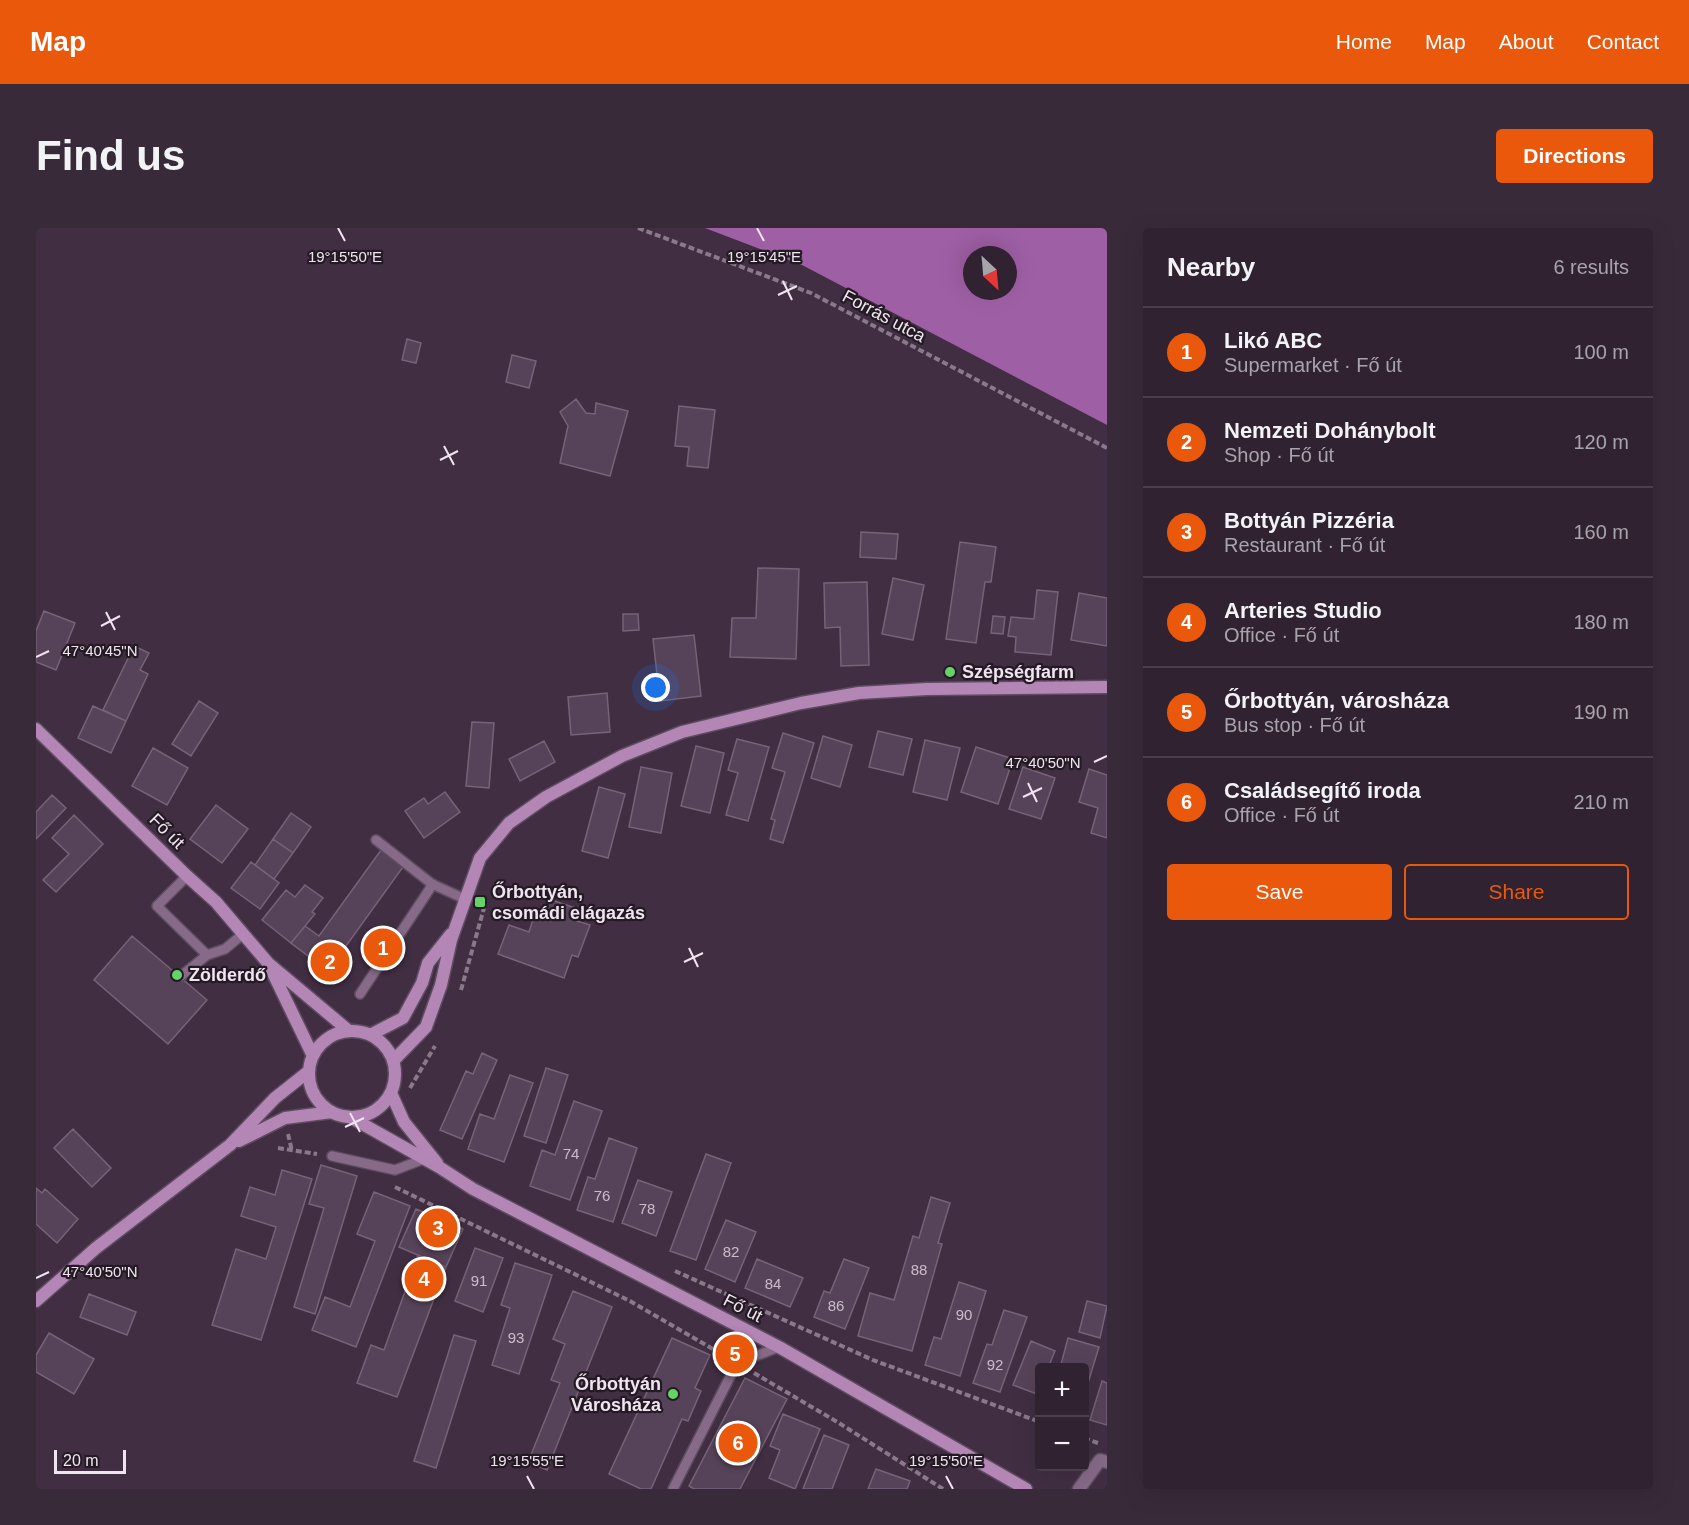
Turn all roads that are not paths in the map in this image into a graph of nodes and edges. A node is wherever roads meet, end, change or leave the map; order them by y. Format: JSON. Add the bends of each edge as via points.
{"nodes":[{"id":1,"x":1107,"y":687,"type":"edge"},
{"id":2,"x":36,"y":729,"type":"edge"},
{"id":3,"x":376,"y":840,"type":"dead end"},
{"id":4,"x":187,"y":876,"type":"junction"},
{"id":5,"x":433,"y":884,"type":"junction"},
{"id":6,"x":467,"y":900,"type":"junction"},
{"id":7,"x":456,"y":928,"type":"junction"},
{"id":8,"x":243,"y":934,"type":"junction"},
{"id":9,"x":207,"y":955,"type":"junction"},
{"id":10,"x":268,"y":963,"type":"junction"},
{"id":11,"x":181,"y":976,"type":"dead end"},
{"id":12,"x":360,"y":994,"type":"dead end"},
{"id":13,"x":349,"y":1031,"type":"junction"},
{"id":14,"x":370,"y":1035,"type":"junction"},
{"id":15,"x":313,"y":1056,"type":"junction"},
{"id":16,"x":393,"y":1061,"type":"junction"},
{"id":17,"x":309,"y":1071,"type":"junction"},
{"id":18,"x":391,"y":1094,"type":"junction"},
{"id":19,"x":332,"y":1112,"type":"junction"},
{"id":20,"x":350,"y":1117,"type":"junction"},
{"id":21,"x":230,"y":1145,"type":"junction"},
{"id":22,"x":332,"y":1156,"type":"road end"},
{"id":23,"x":424,"y":1160,"type":"junction"},
{"id":24,"x":439,"y":1167,"type":"junction"},
{"id":25,"x":36,"y":1301,"type":"edge"},
{"id":26,"x":779,"y":1347,"type":"junction"},
{"id":27,"x":1107,"y":1462,"type":"edge"},
{"id":28,"x":673,"y":1489,"type":"edge"},
{"id":29,"x":1026,"y":1489,"type":"edge"},
{"id":30,"x":1079,"y":1489,"type":"edge"}],
"edges":[{"from":1,"to":6,"type":"main road","via":[[859,693],[682,732],[622,756],[546,797],[509,823],[480,858]]},
{"from":2,"to":4,"type":"main road","name":"Fő út"},
{"from":3,"to":5,"type":"lane"},
{"from":4,"to":8,"type":"main road","name":"Fő út"},
{"from":4,"to":9,"type":"lane","via":[[157,906]]},
{"from":5,"to":6,"type":"lane"},
{"from":5,"to":12,"type":"lane"},
{"from":6,"to":7,"type":"main road"},
{"from":7,"to":14,"type":"main road","via":[[428,963],[403,1018]]},
{"from":7,"to":16,"type":"main road","via":[[426,1026]]},
{"from":8,"to":9,"type":"lane","via":[[225,949]]},
{"from":8,"to":10,"type":"main road","name":"Fő út"},
{"from":9,"to":11,"type":"lane"},
{"from":10,"to":13,"type":"main road","name":"Fő út"},
{"from":10,"to":15,"type":"main road","name":"Fő út"},
{"from":13,"to":14,"type":"main road","name":"Fő út"},
{"from":13,"to":15,"type":"main road","via":[[324,1041]]},
{"from":14,"to":16,"type":"main road","via":[[387,1049]]},
{"from":15,"to":17,"type":"main road"},
{"from":16,"to":18,"type":"main road","name":"Fő út"},
{"from":17,"to":19,"type":"main road","via":[[312,1090]]},
{"from":17,"to":21,"type":"main road","via":[[275,1098]]},
{"from":18,"to":20,"type":"main road","via":[[376,1109]]},
{"from":18,"to":24,"type":"main road","name":"Fő út","via":[[404,1122]]},
{"from":19,"to":20,"type":"main road","name":"Fő út"},
{"from":19,"to":21,"type":"main road","via":[[285,1118]]},
{"from":20,"to":23,"type":"main road","name":"Fő út"},
{"from":21,"to":25,"type":"main road","via":[[96,1248]]},
{"from":22,"to":23,"type":"lane","via":[[395,1170]]},
{"from":23,"to":24,"type":"main road","name":"Fő út"},
{"from":24,"to":26,"type":"main road","name":"Fő út","via":[[473,1189]]},
{"from":26,"to":28,"type":"lane","via":[[737,1363]]},
{"from":26,"to":29,"type":"main road","name":"Fő út"},
{"from":27,"to":30,"type":"street","via":[[1100,1460]]}]}
